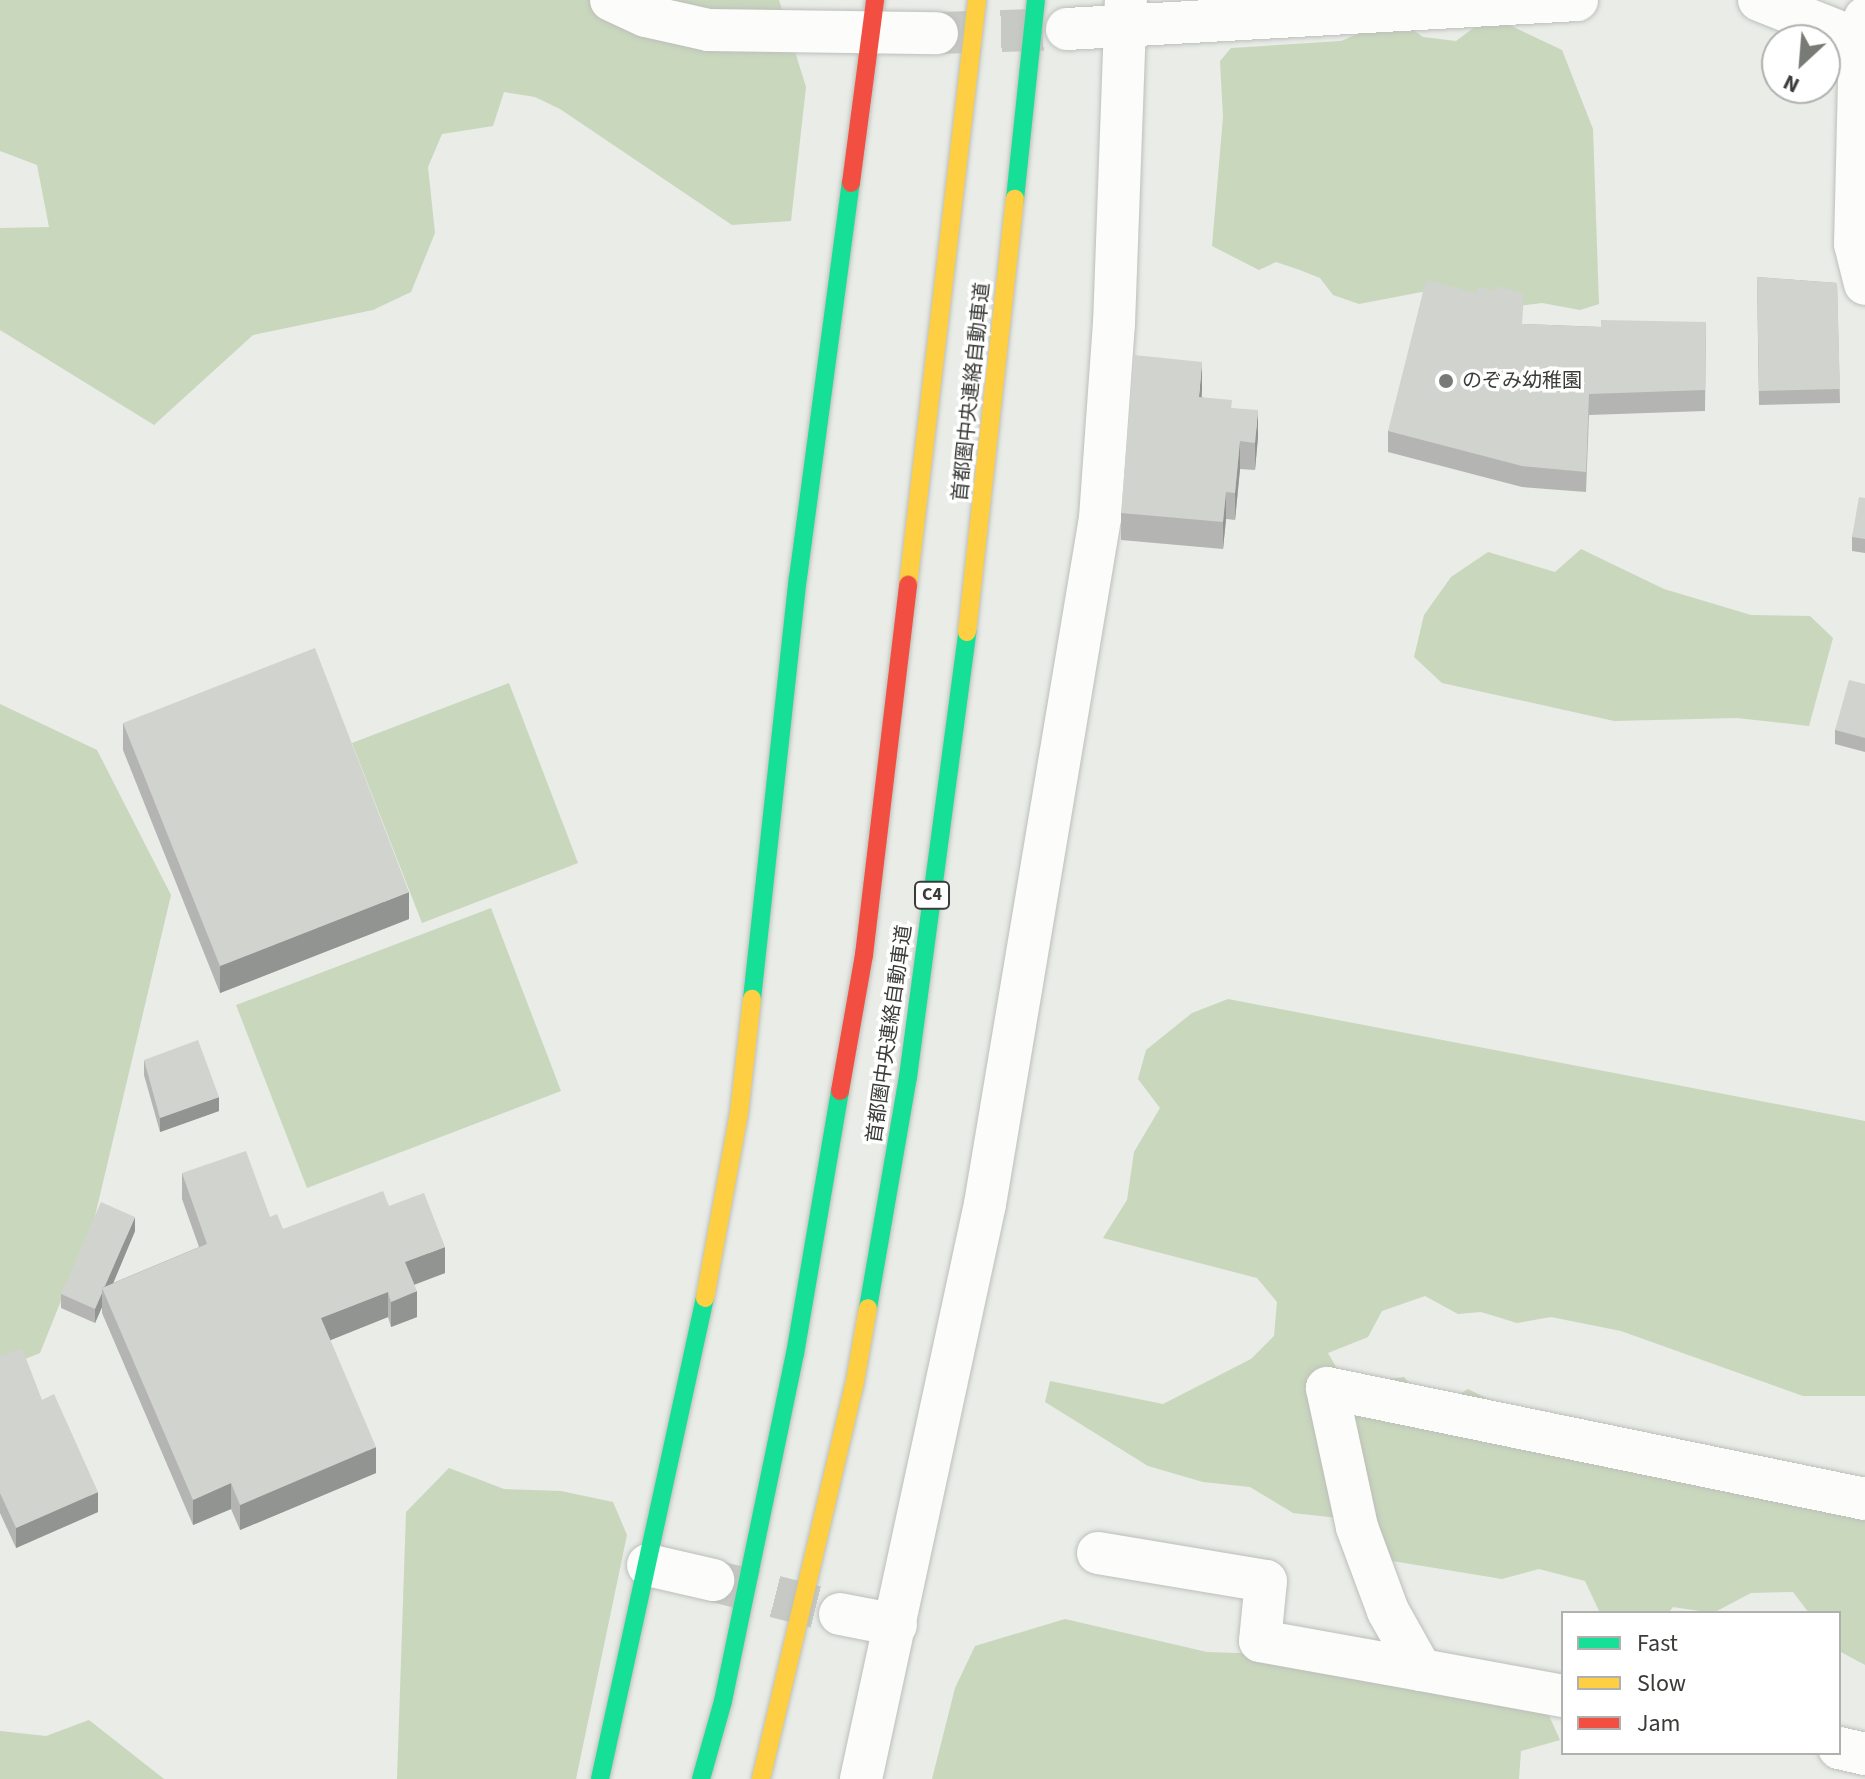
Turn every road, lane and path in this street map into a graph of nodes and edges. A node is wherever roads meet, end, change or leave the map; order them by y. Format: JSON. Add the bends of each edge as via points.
{"nodes":[{"id":1,"x":611,"y":0,"type":"edge"},
{"id":2,"x":977,"y":0,"type":"edge"},
{"id":3,"x":1036,"y":0,"type":"edge"},
{"id":4,"x":1577,"y":0,"type":"edge"},
{"id":5,"x":1759,"y":0,"type":"edge"},
{"id":6,"x":1125,"y":13,"type":"edge"},
{"id":7,"x":874,"y":15,"type":"edge"},
{"id":8,"x":1067,"y":29,"type":"tunnel mouth"},
{"id":9,"x":937,"y":33,"type":"tunnel mouth"},
{"id":10,"x":1863,"y":34,"type":"edge"},
{"id":11,"x":1865,"y":284,"type":"edge"},
{"id":12,"x":1865,"y":1499,"type":"edge"},
{"id":13,"x":1098,"y":1553,"type":"dead end"},
{"id":14,"x":648,"y":1565,"type":"junction"},
{"id":15,"x":713,"y":1580,"type":"tunnel mouth"},
{"id":16,"x":840,"y":1614,"type":"tunnel mouth"},
{"id":17,"x":896,"y":1625,"type":"junction"},
{"id":18,"x":1421,"y":1670,"type":"junction"},
{"id":19,"x":1561,"y":1696,"type":"edge"},
{"id":20,"x":1841,"y":1748,"type":"edge"},
{"id":21,"x":1865,"y":1754,"type":"edge"},
{"id":22,"x":600,"y":1779,"type":"edge"},
{"id":23,"x":701,"y":1779,"type":"edge"},
{"id":24,"x":761,"y":1779,"type":"edge"},
{"id":25,"x":861,"y":1779,"type":"edge"}],
"edges":[{"from":1,"to":7,"type":"street","via":[[646,16],[708,30]]},
{"from":2,"to":23,"type":"main road","name":"首都圏中央連絡自動車道","via":[[864,955],[795,1354],[723,1701]]},
{"from":3,"to":24,"type":"main road","name":"首都圏中央連絡自動車道","number":"C4","via":[[974,577],[908,1077],[854,1387]]},
{"from":4,"to":6,"type":"street"},
{"from":5,"to":10,"type":"street"},
{"from":6,"to":8,"type":"street"},
{"from":6,"to":17,"type":"street","via":[[1114,324],[1100,518],[985,1204]]},
{"from":7,"to":9,"type":"street"},
{"from":7,"to":14,"type":"main road","via":[[798,578],[739,1113]]},
{"from":10,"to":11,"type":"street","via":[[1855,244]]},
{"from":12,"to":18,"type":"street","via":[[1327,1388],[1357,1527],[1388,1611]]},
{"from":13,"to":18,"type":"street","via":[[1266,1581],[1260,1641]]},
{"from":14,"to":15,"type":"street"},
{"from":14,"to":22,"type":"main road"},
{"from":16,"to":17,"type":"street"},
{"from":17,"to":25,"type":"street"},
{"from":18,"to":19,"type":"street"},
{"from":20,"to":21,"type":"street"}]}
